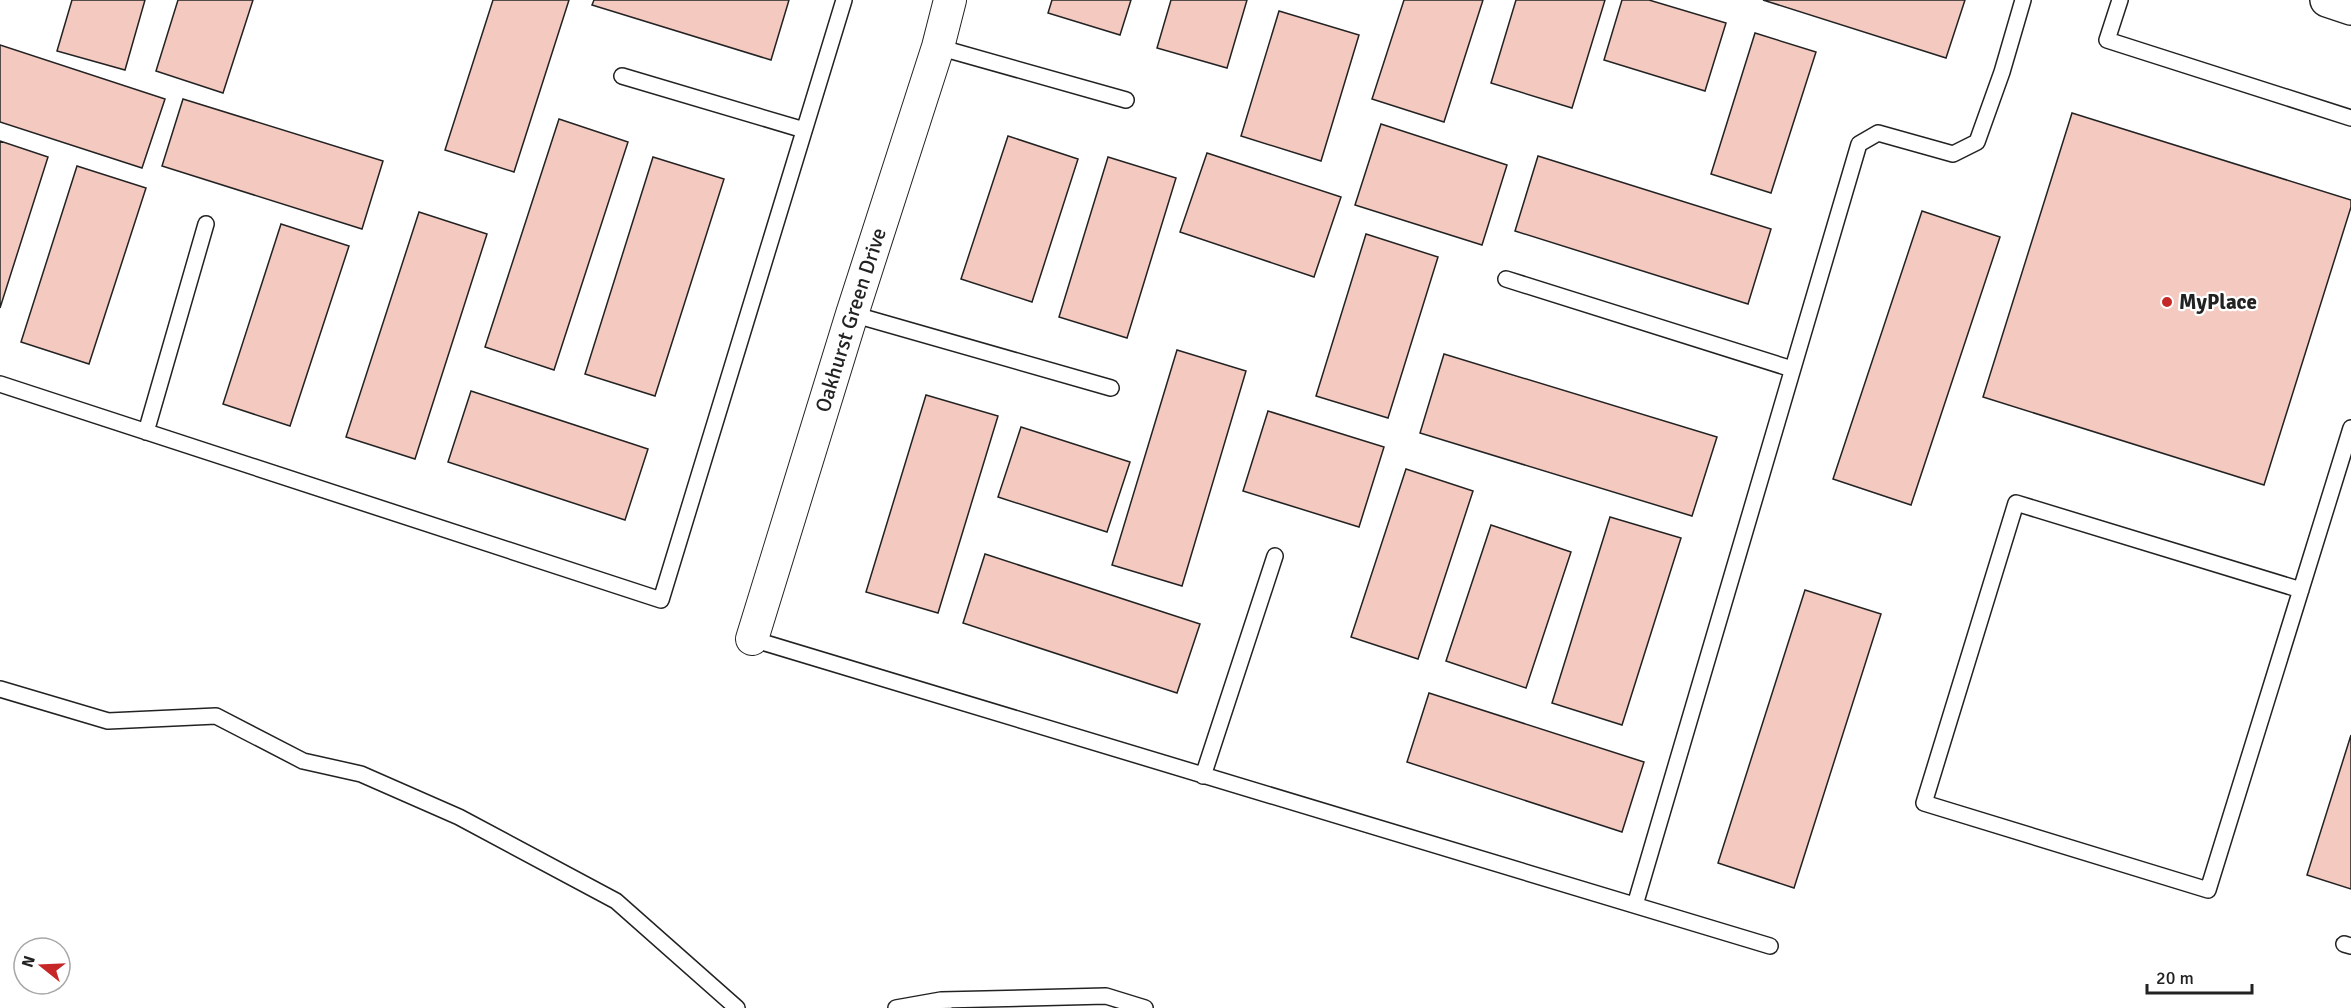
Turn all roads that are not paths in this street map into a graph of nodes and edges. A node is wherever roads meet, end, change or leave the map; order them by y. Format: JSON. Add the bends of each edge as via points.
{"nodes":[{"id":1,"x":844,"y":0,"type":"edge"},
{"id":2,"x":950,"y":0,"type":"edge"},
{"id":3,"x":2024,"y":0,"type":"edge"},
{"id":4,"x":2120,"y":0,"type":"edge"},
{"id":5,"x":2327,"y":0,"type":"edge"},
{"id":6,"x":2351,"y":8,"type":"edge"},
{"id":7,"x":938,"y":47,"type":"junction"},
{"id":8,"x":622,"y":76,"type":"dead end"},
{"id":9,"x":1126,"y":100,"type":"dead end"},
{"id":10,"x":2351,"y":118,"type":"edge"},
{"id":11,"x":804,"y":130,"type":"junction"},
{"id":12,"x":206,"y":224,"type":"dead end"},
{"id":13,"x":1506,"y":279,"type":"dead end"},
{"id":14,"x":852,"y":314,"type":"junction"},
{"id":15,"x":1792,"y":369,"type":"junction"},
{"id":16,"x":0,"y":384,"type":"edge"},
{"id":17,"x":1112,"y":388,"type":"dead end"},
{"id":18,"x":2351,"y":428,"type":"edge"},
{"id":19,"x":146,"y":432,"type":"junction"},
{"id":20,"x":1275,"y":556,"type":"dead end"},
{"id":21,"x":2301,"y":590,"type":"junction"},
{"id":22,"x":752,"y":639,"type":"joint"},
{"id":23,"x":0,"y":689,"type":"edge"},
{"id":24,"x":1203,"y":776,"type":"junction"},
{"id":25,"x":1635,"y":905,"type":"junction"},
{"id":26,"x":1770,"y":946,"type":"dead end"},
{"id":27,"x":942,"y":1004,"type":"edge"},
{"id":28,"x":737,"y":1008,"type":"edge"},
{"id":29,"x":896,"y":1008,"type":"edge"},
{"id":30,"x":1145,"y":1008,"type":"edge"}],
"edges":[{"from":1,"to":11,"type":"lane"},
{"from":2,"to":7,"type":"street","name":"Oakhurst Green Drive"},
{"from":3,"to":15,"type":"lane","via":[[1977,142],[1953,154],[1878,133],[1859,144]]},
{"from":4,"to":10,"type":"lane","via":[[2107,40]]},
{"from":5,"to":6,"type":"street"},
{"from":7,"to":9,"type":"lane"},
{"from":7,"to":14,"type":"street","name":"Oakhurst Green Drive"},
{"from":8,"to":11,"type":"lane"},
{"from":11,"to":19,"type":"lane","via":[[661,600]]},
{"from":12,"to":19,"type":"lane"},
{"from":13,"to":15,"type":"lane"},
{"from":14,"to":17,"type":"lane"},
{"from":14,"to":22,"type":"street","name":"Oakhurst Green Drive"},
{"from":15,"to":25,"type":"lane"},
{"from":16,"to":19,"type":"lane"},
{"from":18,"to":21,"type":"lane"},
{"from":20,"to":24,"type":"lane"},
{"from":21,"to":21,"type":"lane","via":[[2016,503],[1924,803],[2208,890]]},
{"from":22,"to":24,"type":"lane"},
{"from":23,"to":28,"type":"lane","via":[[108,721],[216,717],[303,761],[361,774],[459,817],[616,901]]},
{"from":24,"to":25,"type":"lane"},
{"from":25,"to":26,"type":"lane"},
{"from":27,"to":29,"type":"lane"},
{"from":27,"to":30,"type":"lane","via":[[1106,996]]}]}
